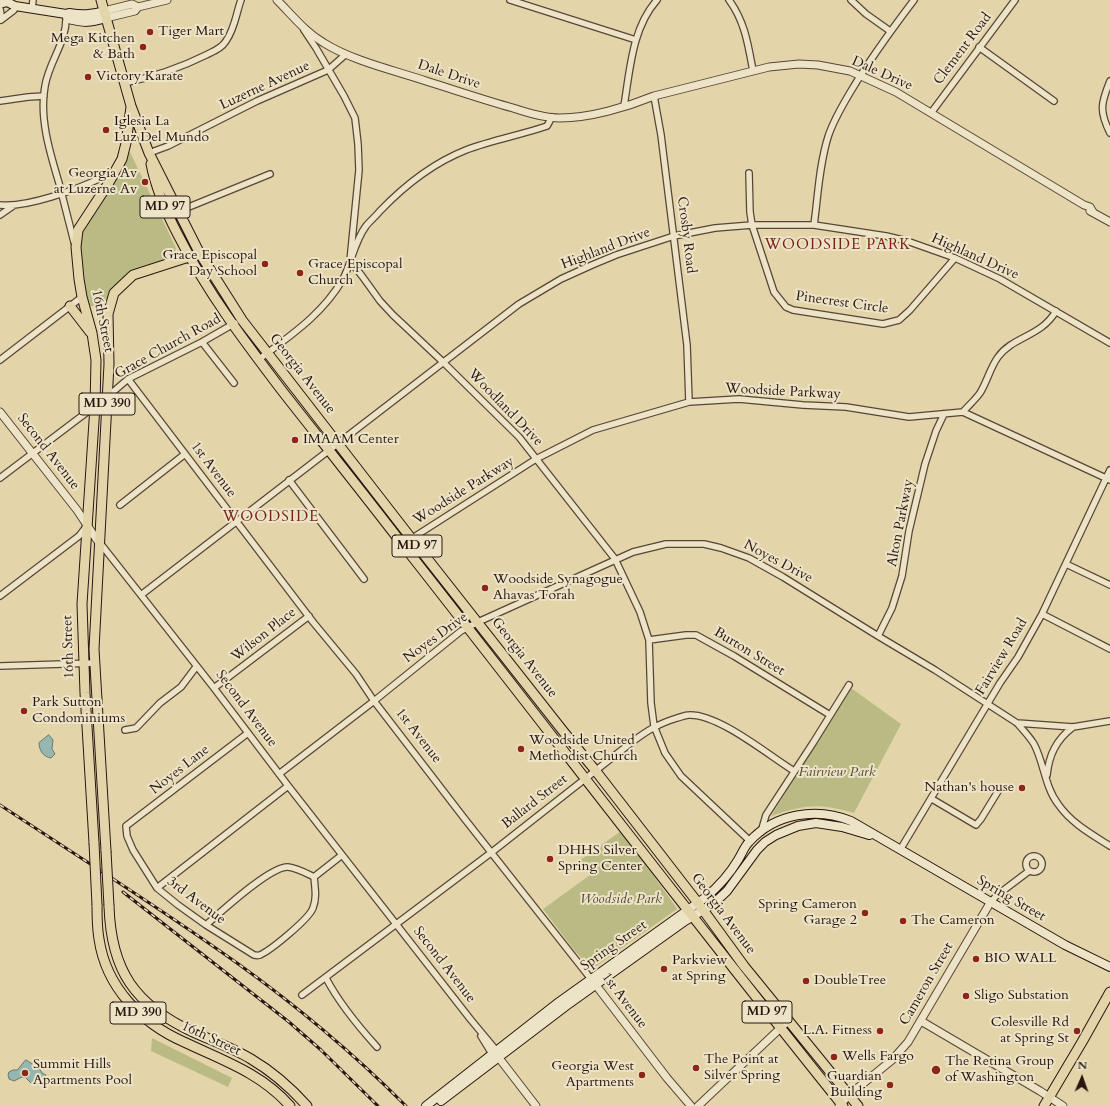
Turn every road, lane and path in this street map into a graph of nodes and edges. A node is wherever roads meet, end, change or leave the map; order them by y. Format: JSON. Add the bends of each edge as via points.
{"nodes":[{"id":1,"x":33,"y":0,"type":"edge"},
{"id":2,"x":101,"y":0,"type":"edge"},
{"id":3,"x":167,"y":0,"type":"edge"},
{"id":4,"x":241,"y":0,"type":"edge"},
{"id":5,"x":277,"y":0,"type":"edge"},
{"id":6,"x":510,"y":0,"type":"edge"},
{"id":7,"x":657,"y":0,"type":"edge"},
{"id":8,"x":729,"y":0,"type":"edge"},
{"id":9,"x":851,"y":0,"type":"edge"},
{"id":10,"x":914,"y":0,"type":"edge"},
{"id":11,"x":1015,"y":0,"type":"edge"},
{"id":12,"x":0,"y":4,"type":"edge"},
{"id":13,"x":15,"y":6,"type":"junction"},
{"id":14,"x":0,"y":9,"type":"edge"},
{"id":15,"x":32,"y":9,"type":"junction"},
{"id":16,"x":66,"y":14,"type":"junction"},
{"id":17,"x":105,"y":15,"type":"junction"},
{"id":18,"x":0,"y":20,"type":"edge"},
{"id":19,"x":301,"y":26,"type":"junction"},
{"id":20,"x":890,"y":31,"type":"junction"},
{"id":21,"x":636,"y":40,"type":"junction"},
{"id":22,"x":979,"y":47,"type":"junction"},
{"id":23,"x":345,"y":54,"type":"junction"},
{"id":24,"x":328,"y":70,"type":"junction"},
{"id":25,"x":753,"y":71,"type":"junction"},
{"id":26,"x":860,"y":76,"type":"junction"},
{"id":27,"x":1110,"y":81,"type":"edge"},
{"id":28,"x":124,"y":82,"type":"junction"},
{"id":29,"x":44,"y":96,"type":"junction"},
{"id":30,"x":654,"y":96,"type":"junction"},
{"id":31,"x":0,"y":101,"type":"edge"},
{"id":32,"x":1054,"y":101,"type":"dead end"},
{"id":33,"x":131,"y":106,"type":"junction"},
{"id":34,"x":624,"y":106,"type":"junction"},
{"id":35,"x":931,"y":113,"type":"junction"},
{"id":36,"x":552,"y":117,"type":"junction"},
{"id":37,"x":1110,"y":133,"type":"edge"},
{"id":38,"x":149,"y":153,"type":"junction"},
{"id":39,"x":749,"y":173,"type":"dead end"},
{"id":40,"x":270,"y":174,"type":"dead end"},
{"id":41,"x":103,"y":178,"type":"dead end"},
{"id":42,"x":61,"y":193,"type":"junction"},
{"id":43,"x":0,"y":205,"type":"edge"},
{"id":44,"x":16,"y":205,"type":"junction"},
{"id":45,"x":179,"y":211,"type":"junction"},
{"id":46,"x":0,"y":215,"type":"edge"},
{"id":47,"x":1110,"y":222,"type":"edge"},
{"id":48,"x":752,"y":225,"type":"junction"},
{"id":49,"x":814,"y":225,"type":"junction"},
{"id":50,"x":674,"y":236,"type":"junction"},
{"id":51,"x":76,"y":247,"type":"junction"},
{"id":52,"x":199,"y":252,"type":"junction"},
{"id":53,"x":190,"y":258,"type":"junction"},
{"id":54,"x":955,"y":258,"type":"junction"},
{"id":55,"x":350,"y":261,"type":"junction"},
{"id":56,"x":82,"y":297,"type":"junction"},
{"id":57,"x":70,"y":306,"type":"junction"},
{"id":58,"x":1056,"y":311,"type":"junction"},
{"id":59,"x":242,"y":320,"type":"junction"},
{"id":60,"x":232,"y":325,"type":"junction"},
{"id":61,"x":93,"y":337,"type":"junction"},
{"id":62,"x":202,"y":342,"type":"junction"},
{"id":63,"x":1110,"y":343,"type":"edge"},
{"id":64,"x":267,"y":353,"type":"junction"},
{"id":65,"x":0,"y":360,"type":"edge"},
{"id":66,"x":258,"y":360,"type":"junction"},
{"id":67,"x":443,"y":362,"type":"junction"},
{"id":68,"x":128,"y":379,"type":"junction"},
{"id":69,"x":234,"y":383,"type":"dead end"},
{"id":70,"x":107,"y":397,"type":"junction"},
{"id":71,"x":689,"y":402,"type":"junction"},
{"id":72,"x":95,"y":406,"type":"junction"},
{"id":73,"x":0,"y":412,"type":"edge"},
{"id":74,"x":963,"y":412,"type":"junction"},
{"id":75,"x":944,"y":414,"type":"junction"},
{"id":76,"x":338,"y":442,"type":"junction"},
{"id":77,"x":329,"y":450,"type":"junction"},
{"id":78,"x":31,"y":453,"type":"junction"},
{"id":79,"x":185,"y":454,"type":"junction"},
{"id":80,"x":536,"y":459,"type":"junction"},
{"id":81,"x":1110,"y":470,"type":"edge"},
{"id":82,"x":0,"y":478,"type":"edge"},
{"id":83,"x":1108,"y":479,"type":"edge"},
{"id":84,"x":289,"y":480,"type":"junction"},
{"id":85,"x":120,"y":505,"type":"dead end"},
{"id":86,"x":237,"y":522,"type":"junction"},
{"id":87,"x":88,"y":525,"type":"junction"},
{"id":88,"x":411,"y":538,"type":"junction"},
{"id":89,"x":99,"y":543,"type":"junction"},
{"id":90,"x":402,"y":544,"type":"junction"},
{"id":91,"x":615,"y":559,"type":"junction"},
{"id":92,"x":1066,"y":564,"type":"junction"},
{"id":93,"x":364,"y":579,"type":"dead end"},
{"id":94,"x":1110,"y":585,"type":"edge"},
{"id":95,"x":142,"y":595,"type":"junction"},
{"id":96,"x":0,"y":596,"type":"edge"},
{"id":97,"x":1042,"y":614,"type":"junction"},
{"id":98,"x":309,"y":616,"type":"junction"},
{"id":99,"x":478,"y":622,"type":"junction"},
{"id":100,"x":468,"y":628,"type":"junction"},
{"id":101,"x":878,"y":636,"type":"junction"},
{"id":102,"x":649,"y":640,"type":"junction"},
{"id":103,"x":1110,"y":649,"type":"edge"},
{"id":104,"x":83,"y":663,"type":"junction"},
{"id":105,"x":95,"y":663,"type":"junction"},
{"id":106,"x":0,"y":666,"type":"edge"},
{"id":107,"x":196,"y":667,"type":"junction"},
{"id":108,"x":849,"y":686,"type":"dead end"},
{"id":109,"x":214,"y":688,"type":"junction"},
{"id":110,"x":374,"y":701,"type":"junction"},
{"id":111,"x":987,"y":705,"type":"junction"},
{"id":112,"x":830,"y":715,"type":"junction"},
{"id":113,"x":1110,"y":721,"type":"edge"},
{"id":114,"x":1017,"y":723,"type":"junction"},
{"id":115,"x":654,"y":726,"type":"junction"},
{"id":116,"x":1073,"y":727,"type":"junction"},
{"id":117,"x":125,"y":730,"type":"dead end"},
{"id":118,"x":248,"y":733,"type":"junction"},
{"id":119,"x":596,"y":770,"type":"junction"},
{"id":120,"x":794,"y":771,"type":"junction"},
{"id":121,"x":279,"y":774,"type":"junction"},
{"id":122,"x":586,"y":778,"type":"junction"},
{"id":123,"x":1046,"y":778,"type":"junction"},
{"id":124,"x":288,"y":786,"type":"junction"},
{"id":125,"x":1000,"y":788,"type":"dead end"},
{"id":126,"x":932,"y":799,"type":"junction"},
{"id":127,"x":126,"y":826,"type":"joint"},
{"id":128,"x":761,"y":832,"type":"junction"},
{"id":129,"x":750,"y":841,"type":"junction"},
{"id":130,"x":1110,"y":846,"type":"edge"},
{"id":131,"x":900,"y":850,"type":"junction"},
{"id":132,"x":492,"y":852,"type":"junction"},
{"id":133,"x":342,"y":855,"type":"junction"},
{"id":134,"x":1029,"y":871,"type":"dead end"},
{"id":135,"x":314,"y":877,"type":"junction"},
{"id":136,"x":157,"y":888,"type":"junction"},
{"id":137,"x":990,"y":902,"type":"junction"},
{"id":138,"x":700,"y":906,"type":"junction"},
{"id":139,"x":690,"y":913,"type":"junction"},
{"id":140,"x":396,"y":924,"type":"junction"},
{"id":141,"x":206,"y":925,"type":"junction"},
{"id":142,"x":1110,"y":967,"type":"edge"},
{"id":143,"x":326,"y":978,"type":"junction"},
{"id":144,"x":593,"y":982,"type":"junction"},
{"id":145,"x":1110,"y":992,"type":"edge"},
{"id":146,"x":302,"y":995,"type":"dead end"},
{"id":147,"x":131,"y":1006,"type":"junction"},
{"id":148,"x":789,"y":1020,"type":"junction"},
{"id":149,"x":921,"y":1021,"type":"junction"},
{"id":150,"x":780,"y":1029,"type":"junction"},
{"id":151,"x":197,"y":1033,"type":"junction"},
{"id":152,"x":377,"y":1047,"type":"dead end"},
{"id":153,"x":496,"y":1054,"type":"junction"},
{"id":154,"x":242,"y":1068,"type":"junction"},
{"id":155,"x":849,"y":1095,"type":"junction"},
{"id":156,"x":1049,"y":1097,"type":"junction"},
{"id":157,"x":430,"y":1105,"type":"edge"},
{"id":158,"x":841,"y":1105,"type":"edge"},
{"id":159,"x":290,"y":1106,"type":"edge"},
{"id":160,"x":307,"y":1106,"type":"edge"},
{"id":161,"x":536,"y":1106,"type":"edge"},
{"id":162,"x":691,"y":1106,"type":"edge"},
{"id":163,"x":698,"y":1106,"type":"edge"},
{"id":164,"x":858,"y":1106,"type":"edge"},
{"id":165,"x":1044,"y":1106,"type":"edge"},
{"id":166,"x":1063,"y":1106,"type":"edge"}],
"edges":[{"from":1,"to":15,"type":"street"},
{"from":2,"to":17,"type":"main road","name":"Georgia Avenue","number":"MD 97"},
{"from":3,"to":17,"type":"street","via":[[138,7],[132,4]]},
{"from":4,"to":28,"type":"street","via":[[232,32],[220,48],[186,65]]},
{"from":5,"to":19,"type":"street","name":"Dale Drive"},
{"from":6,"to":21,"type":"street"},
{"from":7,"to":21,"type":"street","via":[[642,24]]},
{"from":8,"to":25,"type":"street","via":[[745,29]]},
{"from":9,"to":20,"type":"street"},
{"from":10,"to":20,"type":"street"},
{"from":11,"to":22,"type":"street","name":"Clement Road"},
{"from":12,"to":13,"type":"main road","via":[[7,2]]},
{"from":13,"to":15,"type":"main road"},
{"from":13,"to":18,"type":"street","via":[[14,10]]},
{"from":14,"to":18,"type":"street"},
{"from":15,"to":16,"type":"main road"},
{"from":16,"to":17,"type":"main road"},
{"from":16,"to":29,"type":"street","via":[[66,32],[49,69]]},
{"from":17,"to":28,"type":"main road","name":"Georgia Avenue","number":"MD 97"},
{"from":19,"to":23,"type":"street","name":"Dale Drive"},
{"from":19,"to":24,"type":"street"},
{"from":20,"to":26,"type":"street"},
{"from":21,"to":34,"type":"street"},
{"from":22,"to":32,"type":"street"},
{"from":22,"to":35,"type":"street","name":"Clement Road"},
{"from":23,"to":24,"type":"street","name":"Luzerne Avenue"},
{"from":23,"to":36,"type":"street","name":"Dale Drive","via":[[491,102],[539,116]]},
{"from":24,"to":38,"type":"street","name":"Luzerne Avenue"},
{"from":24,"to":55,"type":"street","via":[[355,118],[358,144],[359,170]]},
{"from":25,"to":26,"type":"street","name":"Dale Drive","via":[[799,64],[837,68]]},
{"from":25,"to":30,"type":"street","name":"Dale Drive"},
{"from":26,"to":35,"type":"street","name":"Dale Drive","via":[[896,92]]},
{"from":26,"to":49,"type":"street","via":[[828,136],[821,162]]},
{"from":27,"to":37,"type":"street","via":[[1103,99],[1102,115]]},
{"from":28,"to":33,"type":"main road","name":"Georgia Avenue","number":"MD 97"},
{"from":29,"to":31,"type":"street"},
{"from":29,"to":42,"type":"street","via":[[49,146]]},
{"from":30,"to":34,"type":"street","name":"Dale Drive","via":[[645,100],[634,100],[632,104]]},
{"from":30,"to":50,"type":"street","name":"Crosby Road"},
{"from":33,"to":38,"type":"main road","name":"Georgia Avenue","number":"MD 97"},
{"from":33,"to":51,"type":"main road","name":"16th Street","number":"MD 390","via":[[122,159],[78,230]]},
{"from":34,"to":36,"type":"street","name":"Dale Drive","via":[[577,118]]},
{"from":35,"to":47,"type":"street","name":"Dale Drive","via":[[1090,207]]},
{"from":36,"to":55,"type":"street","via":[[548,126],[466,150],[421,175],[396,195],[367,225],[361,233]]},
{"from":38,"to":45,"type":"main road","name":"Georgia Avenue","number":"MD 97"},
{"from":38,"to":53,"type":"main road","name":"Georgia Avenue","number":"MD 97","via":[[155,185]]},
{"from":39,"to":48,"type":"street","name":"Pinecrest Circle"},
{"from":40,"to":45,"type":"street"},
{"from":41,"to":42,"type":"street"},
{"from":42,"to":44,"type":"street"},
{"from":42,"to":51,"type":"street"},
{"from":43,"to":44,"type":"street"},
{"from":44,"to":46,"type":"street"},
{"from":45,"to":52,"type":"main road","name":"Georgia Avenue","number":"MD 97"},
{"from":48,"to":49,"type":"street","name":"Highland Drive"},
{"from":48,"to":50,"type":"street","name":"Highland Drive","via":[[715,228]]},
{"from":48,"to":54,"type":"street","name":"Pinecrest Circle","via":[[774,292],[786,307],[793,310],[883,324],[894,322],[910,310]]},
{"from":49,"to":54,"type":"street","name":"Highland Drive","via":[[886,236]]},
{"from":50,"to":67,"type":"street","name":"Highland Drive","via":[[616,255],[561,279],[519,304]]},
{"from":50,"to":71,"type":"street","name":"Crosby Road","via":[[687,345]]},
{"from":51,"to":56,"type":"main road","name":"16th Street","number":"MD 390"},
{"from":52,"to":53,"type":"main road","name":"16th Street","number":"MD 390"},
{"from":52,"to":59,"type":"main road","name":"Georgia Avenue","number":"MD 97"},
{"from":53,"to":60,"type":"main road","name":"Georgia Avenue","number":"MD 97"},
{"from":53,"to":70,"type":"main road","name":"16th Street","number":"MD 390","via":[[133,275],[114,293],[108,314]]},
{"from":54,"to":58,"type":"street","name":"Highland Drive","via":[[1000,279]]},
{"from":55,"to":64,"type":"street","via":[[340,283],[325,304],[307,323]]},
{"from":55,"to":67,"type":"street","name":"Woodland Drive","via":[[380,301]]},
{"from":56,"to":57,"type":"street"},
{"from":56,"to":61,"type":"main road","name":"16th Street","number":"MD 390"},
{"from":57,"to":61,"type":"main road"},
{"from":57,"to":65,"type":"street"},
{"from":58,"to":63,"type":"street","name":"Highland Drive"},
{"from":58,"to":74,"type":"street","via":[[1042,328],[1007,347],[998,357],[980,393]]},
{"from":59,"to":60,"type":"street","name":"Grace Church Road"},
{"from":59,"to":64,"type":"main road","name":"Georgia Avenue","number":"MD 97"},
{"from":60,"to":62,"type":"street","name":"Grace Church Road"},
{"from":60,"to":66,"type":"main road","name":"Georgia Avenue","number":"MD 97"},
{"from":61,"to":72,"type":"main road","name":"16th Street","number":"MD 390","via":[[96,360]]},
{"from":62,"to":68,"type":"street","name":"Grace Church Road"},
{"from":62,"to":69,"type":"street"},
{"from":64,"to":66,"type":"street"},
{"from":64,"to":76,"type":"main road","name":"Georgia Avenue","number":"MD 97"},
{"from":66,"to":77,"type":"main road","name":"Georgia Avenue","number":"MD 97"},
{"from":67,"to":76,"type":"street","name":"Highland Drive"},
{"from":67,"to":80,"type":"street","name":"Woodland Drive","via":[[519,437]]},
{"from":68,"to":70,"type":"street","name":"Grace Church Road"},
{"from":68,"to":79,"type":"street","name":"1st Avenue"},
{"from":70,"to":89,"type":"main road","name":"16th Street","number":"MD 390"},
{"from":71,"to":75,"type":"street","name":"Woodside Parkway","via":[[739,399],[846,407],[909,417]]},
{"from":71,"to":80,"type":"street","name":"Woodside Parkway","via":[[593,430]]},
{"from":72,"to":78,"type":"street"},
{"from":72,"to":87,"type":"main road","name":"16th Street","number":"MD 390"},
{"from":73,"to":78,"type":"street","name":"Second Avenue"},
{"from":74,"to":75,"type":"street","name":"Woodside Parkway"},
{"from":74,"to":83,"type":"street"},
{"from":75,"to":101,"type":"street","name":"Alton Parkway","via":[[925,464],[909,531],[902,576],[892,608]]},
{"from":76,"to":77,"type":"street","name":"Highland Drive"},
{"from":76,"to":88,"type":"main road","name":"Georgia Avenue","number":"MD 97"},
{"from":77,"to":84,"type":"street","name":"Highland Drive"},
{"from":77,"to":90,"type":"main road","name":"Georgia Avenue","number":"MD 97"},
{"from":78,"to":82,"type":"street"},
{"from":78,"to":87,"type":"street","name":"Second Avenue"},
{"from":79,"to":85,"type":"street"},
{"from":79,"to":86,"type":"street","name":"1st Avenue"},
{"from":80,"to":88,"type":"street","name":"Woodside Parkway"},
{"from":80,"to":91,"type":"street","name":"Woodland Drive"},
{"from":81,"to":83,"type":"street","name":"Fairview Road"},
{"from":83,"to":92,"type":"street","name":"Fairview Road"},
{"from":84,"to":86,"type":"street","name":"Highland Drive"},
{"from":84,"to":93,"type":"street"},
{"from":86,"to":95,"type":"street","name":"Highland Drive"},
{"from":86,"to":98,"type":"street","name":"1st Avenue"},
{"from":87,"to":89,"type":"street","name":"Second Avenue"},
{"from":87,"to":96,"type":"street","via":[[80,536]]},
{"from":87,"to":104,"type":"main road","name":"16th Street","number":"MD 390","via":[[83,572]]},
{"from":88,"to":90,"type":"street","name":"Woodside Parkway"},
{"from":88,"to":99,"type":"main road","name":"Georgia Avenue","number":"MD 97"},
{"from":89,"to":95,"type":"street","name":"Second Avenue"},
{"from":89,"to":105,"type":"main road","name":"16th Street","number":"MD 390"},
{"from":90,"to":100,"type":"main road","name":"Georgia Avenue","number":"MD 97"},
{"from":91,"to":99,"type":"street","name":"Noyes Drive"},
{"from":91,"to":101,"type":"street","name":"Noyes Drive","via":[[666,544],[704,544],[721,548],[749,558],[783,577]]},
{"from":91,"to":102,"type":"street","name":"Woodland Drive","via":[[640,612]]},
{"from":92,"to":94,"type":"street"},
{"from":92,"to":97,"type":"street","name":"Fairview Road"},
{"from":95,"to":107,"type":"street","name":"Second Avenue"},
{"from":97,"to":103,"type":"street"},
{"from":97,"to":111,"type":"street","name":"Fairview Road"},
{"from":98,"to":109,"type":"street","name":"Wilson Place"},
{"from":98,"to":110,"type":"street","name":"1st Avenue","via":[[356,674]]},
{"from":99,"to":100,"type":"street","name":"Noyes Drive"},
{"from":99,"to":119,"type":"main road","name":"Georgia Avenue","number":"MD 97"},
{"from":100,"to":110,"type":"street","name":"Noyes Drive"},
{"from":100,"to":122,"type":"main road","name":"Georgia Avenue","number":"MD 97"},
{"from":101,"to":111,"type":"street","name":"Noyes Drive"},
{"from":102,"to":112,"type":"street","name":"Burton Street","via":[[696,635]]},
{"from":102,"to":115,"type":"street","name":"Woodland Drive"},
{"from":104,"to":105,"type":"street"},
{"from":104,"to":106,"type":"street"},
{"from":104,"to":147,"type":"main road","name":"16th Street","number":"MD 390","bridge":true,"via":[[99,939],[107,969]]},
{"from":105,"to":151,"type":"main road","name":"16th Street","number":"MD 390","bridge":true,"via":[[112,942],[126,978],[135,989],[155,1010]]},
{"from":107,"to":109,"type":"street","name":"Second Avenue"},
{"from":107,"to":117,"type":"street","via":[[181,687],[160,703],[136,728]]},
{"from":108,"to":112,"type":"street"},
{"from":109,"to":118,"type":"street","name":"Second Avenue"},
{"from":110,"to":121,"type":"street","name":"Noyes Drive"},
{"from":110,"to":132,"type":"street","name":"1st Avenue"},
{"from":111,"to":114,"type":"street","name":"Noyes Drive"},
{"from":111,"to":126,"type":"street","name":"Fairview Road"},
{"from":112,"to":120,"type":"street"},
{"from":113,"to":116,"type":"street"},
{"from":114,"to":116,"type":"street"},
{"from":114,"to":123,"type":"street","name":"Noyes Drive","via":[[1034,745]]},
{"from":115,"to":119,"type":"street","name":"Ballard Street"},
{"from":115,"to":120,"type":"street","name":"Ballard Street","via":[[688,715],[700,716],[751,742]]},
{"from":115,"to":129,"type":"street","name":"Woodland Drive","via":[[665,753],[681,776]]},
{"from":116,"to":123,"type":"street","via":[[1061,737],[1054,748],[1048,761]]},
{"from":118,"to":121,"type":"street","name":"Second Avenue"},
{"from":118,"to":127,"type":"street","name":"Noyes Lane"},
{"from":119,"to":122,"type":"street","name":"Ballard Street"},
{"from":119,"to":138,"type":"main road","name":"Georgia Avenue","number":"MD 97"},
{"from":120,"to":128,"type":"street","via":[[766,815]]},
{"from":121,"to":124,"type":"street","name":"Second Avenue"},
{"from":122,"to":132,"type":"street","name":"Ballard Street"},
{"from":122,"to":139,"type":"main road","name":"Georgia Avenue","number":"MD 97"},
{"from":123,"to":130,"type":"street","name":"Noyes Drive","via":[[1057,804],[1070,820]]},
{"from":124,"to":133,"type":"street","name":"Second Avenue"},
{"from":124,"to":136,"type":"street"},
{"from":125,"to":126,"type":"street","via":[[976,825]]},
{"from":126,"to":131,"type":"street","name":"Fairview Road"},
{"from":127,"to":136,"type":"street","name":"3rd Avenue","via":[[133,850]]},
{"from":128,"to":129,"type":"main road","name":"Spring Street"},
{"from":128,"to":131,"type":"main road","name":"Spring Street","via":[[777,822],[794,816],[826,814],[852,821]]},
{"from":129,"to":138,"type":"main road","name":"Spring Street","via":[[729,874]]},
{"from":131,"to":137,"type":"main road","name":"Spring Street"},
{"from":131,"to":138,"type":"main road","name":"Spring Street","via":[[863,833],[842,827],[816,824],[798,826],[765,842],[727,891],[713,904]]},
{"from":132,"to":140,"type":"street","name":"Ballard Street"},
{"from":132,"to":144,"type":"street","name":"1st Avenue"},
{"from":133,"to":135,"type":"street"},
{"from":133,"to":140,"type":"street","name":"Second Avenue"},
{"from":134,"to":137,"type":"street","name":"Cameron Street"},
{"from":135,"to":141,"type":"street","via":[[304,871],[287,867],[275,872],[259,880]]},
{"from":135,"to":141,"type":"street","name":"3rd Avenue","via":[[316,899],[310,914],[259,956],[249,953]]},
{"from":136,"to":141,"type":"street","name":"3rd Avenue"},
{"from":137,"to":142,"type":"main road","name":"Spring Street","via":[[1064,945]]},
{"from":137,"to":149,"type":"street","name":"Cameron Street"},
{"from":138,"to":139,"type":"main road","name":"Spring Street"},
{"from":138,"to":148,"type":"main road","name":"Georgia Avenue","number":"MD 97"},
{"from":139,"to":144,"type":"main road","name":"Spring Street"},
{"from":139,"to":150,"type":"main road","name":"Georgia Avenue","number":"MD 97"},
{"from":140,"to":143,"type":"street","name":"Ballard Street"},
{"from":140,"to":153,"type":"street","name":"Second Avenue"},
{"from":143,"to":146,"type":"street","name":"Ballard Street"},
{"from":143,"to":152,"type":"street","via":[[359,1027]]},
{"from":144,"to":153,"type":"main road","name":"Spring Street"},
{"from":144,"to":162,"type":"street","name":"1st Avenue"},
{"from":145,"to":156,"type":"main road"},
{"from":147,"to":151,"type":"main road","via":[[138,1007],[183,1036]]},
{"from":147,"to":154,"type":"main road","name":"16th Street","number":"MD 390","via":[[159,1030]]},
{"from":148,"to":150,"type":"street"},
{"from":148,"to":155,"type":"main road","name":"Georgia Avenue","number":"MD 97"},
{"from":149,"to":155,"type":"street","name":"Cameron Street","via":[[898,1054]]},
{"from":149,"to":156,"type":"street"},
{"from":150,"to":158,"type":"main road","name":"Georgia Avenue","number":"MD 97"},
{"from":150,"to":163,"type":"street"},
{"from":151,"to":154,"type":"main road","via":[[208,1046],[233,1058]]},
{"from":151,"to":160,"type":"main road","name":"16th Street","number":"MD 390","via":[[266,1068]]},
{"from":153,"to":157,"type":"main road","name":"Spring Street"},
{"from":153,"to":161,"type":"street","name":"Second Avenue"},
{"from":154,"to":159,"type":"main road","name":"16th Street","number":"MD 390","via":[[262,1081]]},
{"from":155,"to":158,"type":"street","name":"Cameron Street"},
{"from":155,"to":164,"type":"main road","name":"Georgia Avenue","number":"MD 97"},
{"from":156,"to":165,"type":"main road"},
{"from":156,"to":166,"type":"street"}]}
